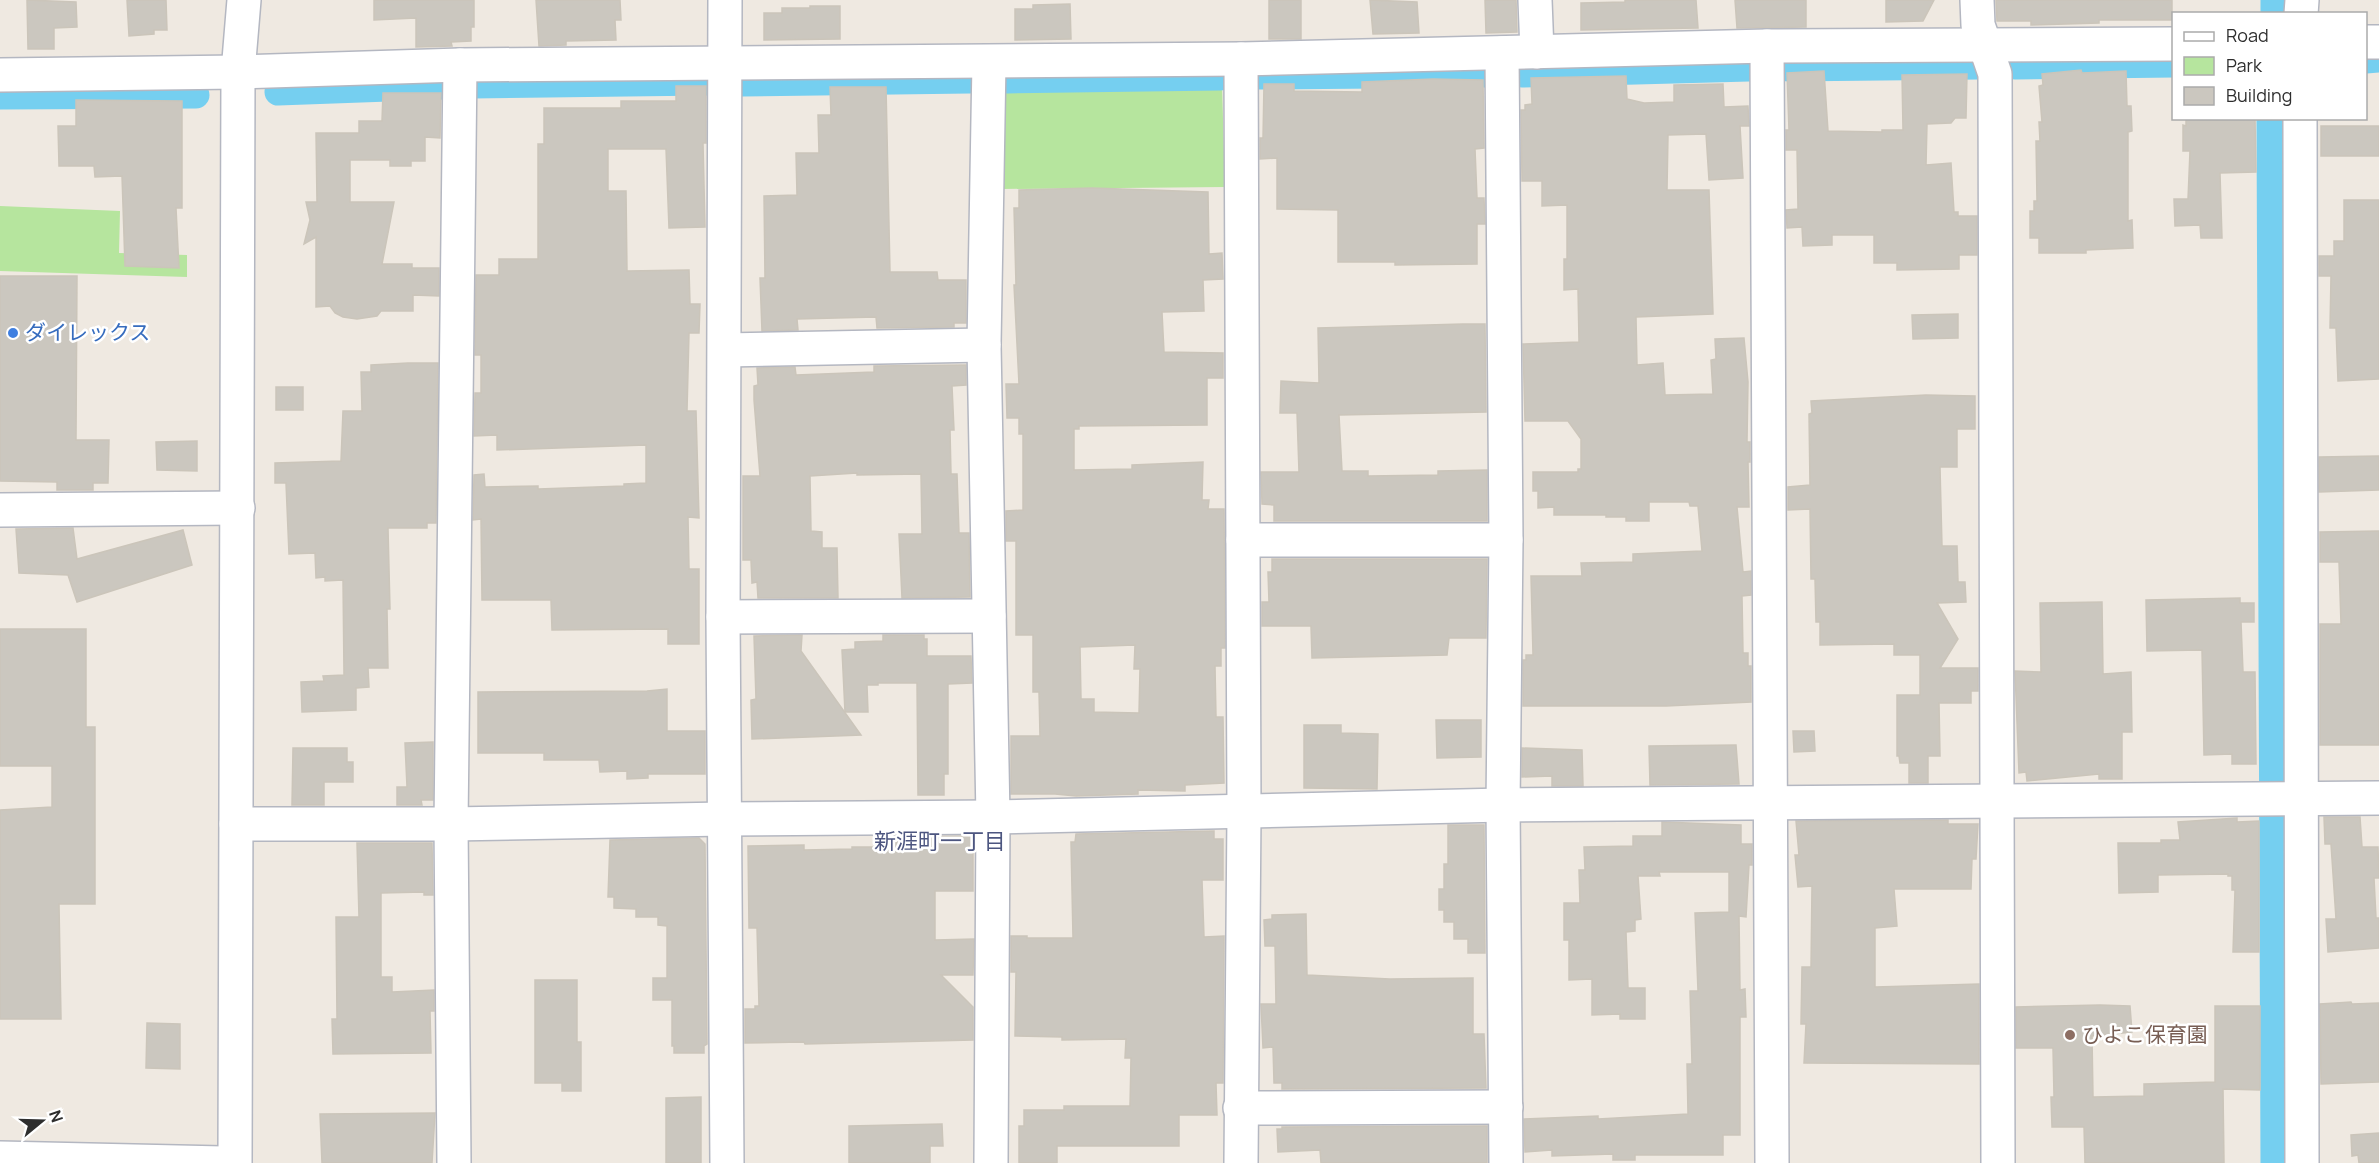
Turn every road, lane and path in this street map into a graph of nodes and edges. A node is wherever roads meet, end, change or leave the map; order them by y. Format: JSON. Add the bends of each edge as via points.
{"nodes":[{"id":1,"x":244,"y":0,"type":"edge"},
{"id":2,"x":725,"y":0,"type":"edge"},
{"id":3,"x":1535,"y":0,"type":"edge"},
{"id":4,"x":1977,"y":0,"type":"edge"},
{"id":5,"x":2172,"y":44,"type":"edge"},
{"id":6,"x":1767,"y":46,"type":"junction"},
{"id":7,"x":1984,"y":46,"type":"junction"},
{"id":8,"x":1537,"y":52,"type":"junction"},
{"id":9,"x":1502,"y":53,"type":"junction"},
{"id":10,"x":1241,"y":59,"type":"junction"},
{"id":11,"x":726,"y":62,"type":"junction"},
{"id":12,"x":988,"y":62,"type":"junction"},
{"id":13,"x":460,"y":64,"type":"junction"},
{"id":14,"x":238,"y":72,"type":"junction"},
{"id":15,"x":0,"y":75,"type":"edge"},
{"id":16,"x":2300,"y":120,"type":"edge"},
{"id":17,"x":984,"y":345,"type":"junction"},
{"id":18,"x":724,"y":350,"type":"junction"},
{"id":19,"x":238,"y":508,"type":"junction"},
{"id":20,"x":0,"y":510,"type":"edge"},
{"id":21,"x":1243,"y":540,"type":"junction"},
{"id":22,"x":1506,"y":540,"type":"junction"},
{"id":23,"x":989,"y":616,"type":"junction"},
{"id":24,"x":723,"y":617,"type":"junction"},
{"id":25,"x":2379,"y":798,"type":"edge"},
{"id":26,"x":2282,"y":800,"type":"junction"},
{"id":27,"x":1996,"y":801,"type":"junction"},
{"id":28,"x":1772,"y":802,"type":"junction"},
{"id":29,"x":1503,"y":805,"type":"junction"},
{"id":30,"x":1244,"y":813,"type":"junction"},
{"id":31,"x":993,"y":818,"type":"junction"},
{"id":32,"x":724,"y":819,"type":"junction"},
{"id":33,"x":236,"y":824,"type":"junction"},
{"id":34,"x":451,"y":824,"type":"junction"},
{"id":35,"x":1506,"y":1107,"type":"junction"},
{"id":36,"x":1240,"y":1108,"type":"junction"},
{"id":37,"x":0,"y":1158,"type":"edge"},
{"id":38,"x":223,"y":1163,"type":"edge"},
{"id":39,"x":235,"y":1163,"type":"edge"},
{"id":40,"x":454,"y":1163,"type":"edge"},
{"id":41,"x":727,"y":1163,"type":"edge"},
{"id":42,"x":991,"y":1163,"type":"edge"},
{"id":43,"x":1241,"y":1163,"type":"edge"},
{"id":44,"x":1506,"y":1163,"type":"edge"},
{"id":45,"x":1772,"y":1163,"type":"edge"},
{"id":46,"x":1998,"y":1163,"type":"edge"},
{"id":47,"x":2302,"y":1163,"type":"edge"}],
"edges":[{"from":1,"to":14,"type":"street"},
{"from":2,"to":11,"type":"street"},
{"from":3,"to":8,"type":"street"},
{"from":4,"to":7,"type":"street"},
{"from":5,"to":7,"type":"street"},
{"from":6,"to":7,"type":"street"},
{"from":6,"to":8,"type":"street"},
{"from":6,"to":28,"type":"street"},
{"from":7,"to":27,"type":"street","via":[[1995,74]]},
{"from":8,"to":9,"type":"street"},
{"from":9,"to":10,"type":"street"},
{"from":9,"to":22,"type":"street"},
{"from":10,"to":12,"type":"street"},
{"from":10,"to":21,"type":"street"},
{"from":11,"to":12,"type":"street"},
{"from":11,"to":13,"type":"street"},
{"from":11,"to":18,"type":"street"},
{"from":12,"to":17,"type":"street"},
{"from":13,"to":14,"type":"street"},
{"from":13,"to":34,"type":"street"},
{"from":14,"to":15,"type":"street"},
{"from":14,"to":19,"type":"street"},
{"from":16,"to":26,"type":"street"},
{"from":17,"to":18,"type":"street"},
{"from":17,"to":23,"type":"street"},
{"from":18,"to":24,"type":"street"},
{"from":19,"to":20,"type":"street"},
{"from":19,"to":33,"type":"street"},
{"from":21,"to":22,"type":"street"},
{"from":21,"to":30,"type":"street"},
{"from":22,"to":29,"type":"street"},
{"from":23,"to":24,"type":"street"},
{"from":23,"to":31,"type":"street"},
{"from":24,"to":32,"type":"street"},
{"from":25,"to":26,"type":"street"},
{"from":26,"to":27,"type":"street"},
{"from":26,"to":47,"type":"street"},
{"from":27,"to":28,"type":"street"},
{"from":27,"to":46,"type":"street"},
{"from":28,"to":29,"type":"street"},
{"from":28,"to":45,"type":"street"},
{"from":29,"to":30,"type":"street"},
{"from":29,"to":35,"type":"street"},
{"from":30,"to":31,"type":"street"},
{"from":30,"to":36,"type":"street"},
{"from":31,"to":32,"type":"street"},
{"from":31,"to":42,"type":"street"},
{"from":32,"to":34,"type":"street"},
{"from":32,"to":41,"type":"street"},
{"from":33,"to":34,"type":"street"},
{"from":33,"to":39,"type":"street"},
{"from":34,"to":40,"type":"street"},
{"from":35,"to":36,"type":"street"},
{"from":35,"to":44,"type":"street"},
{"from":36,"to":43,"type":"street"},
{"from":37,"to":38,"type":"street"}]}
